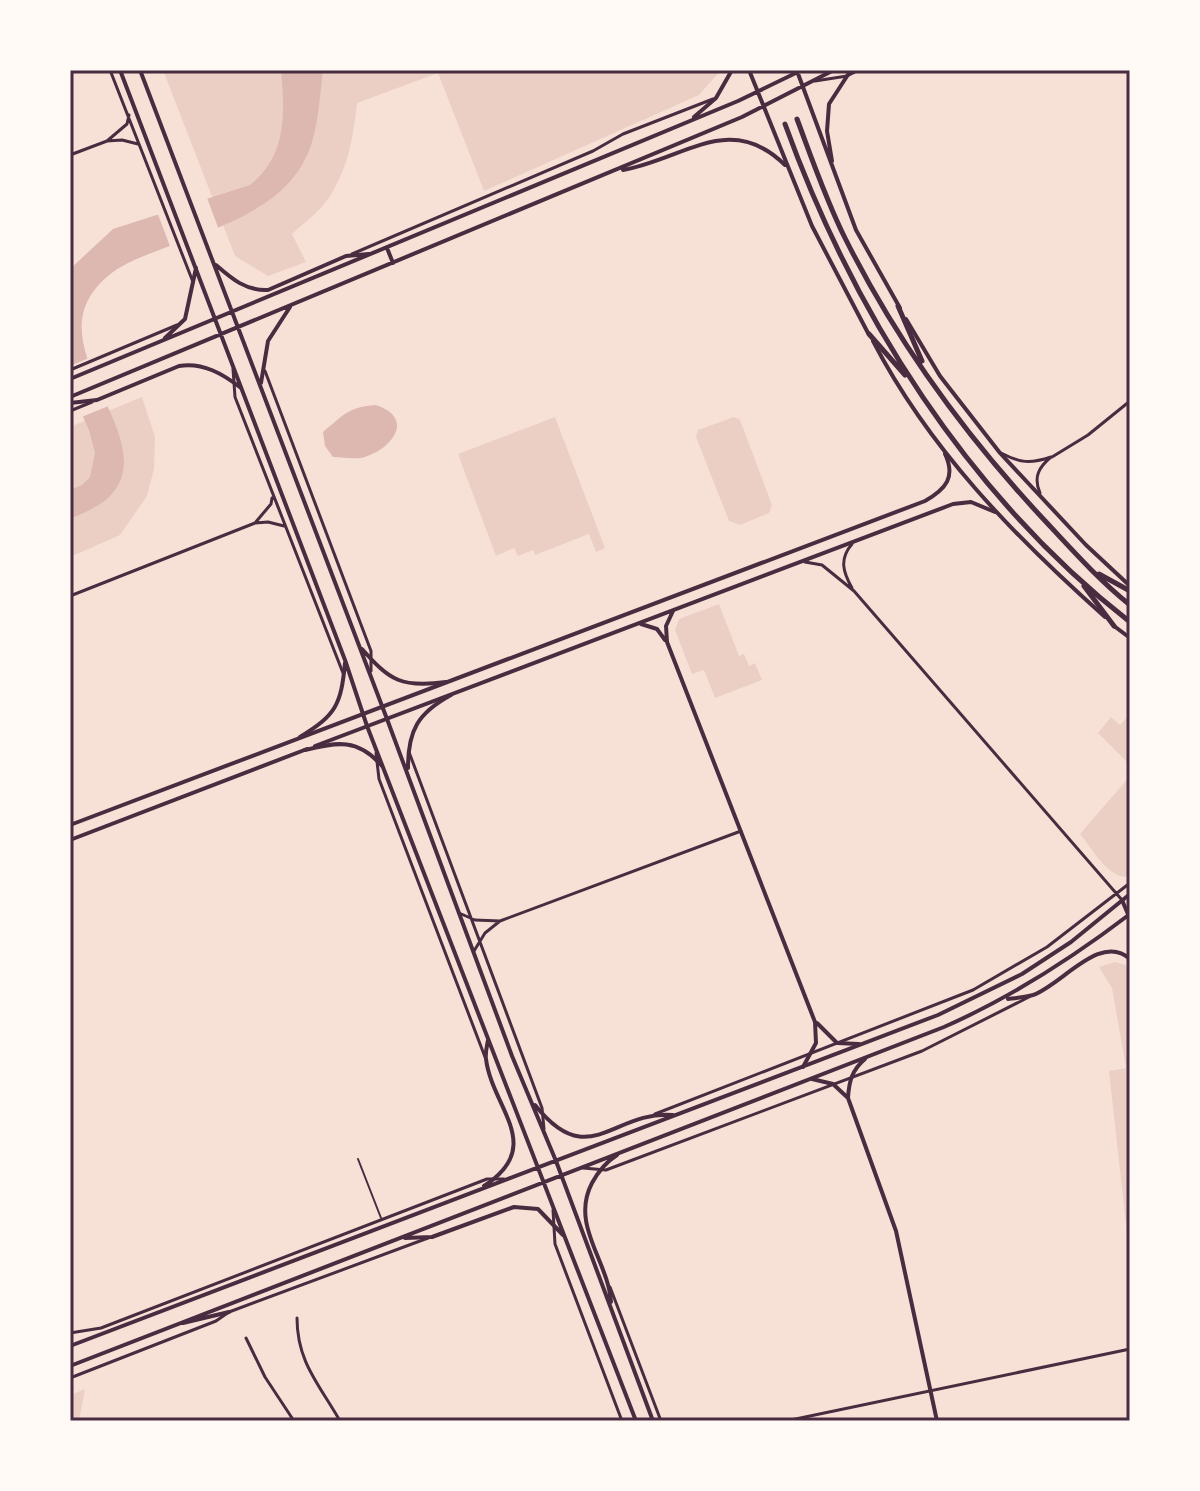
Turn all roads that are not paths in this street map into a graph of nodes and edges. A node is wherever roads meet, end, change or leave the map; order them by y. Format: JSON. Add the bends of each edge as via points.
{"nodes":[{"id":1,"x":110,"y":70,"type":"edge"},
{"id":2,"x":120,"y":70,"type":"edge"},
{"id":3,"x":140,"y":70,"type":"edge"},
{"id":4,"x":732,"y":70,"type":"edge"},
{"id":5,"x":749,"y":70,"type":"edge"},
{"id":6,"x":834,"y":70,"type":"edge"},
{"id":7,"x":851,"y":70,"type":"edge"},
{"id":8,"x":859,"y":70,"type":"edge"},
{"id":9,"x":799,"y":71,"type":"edge"},
{"id":10,"x":847,"y":76,"type":"junction"},
{"id":11,"x":815,"y":81,"type":"junction"},
{"id":12,"x":803,"y":87,"type":"junction"},
{"id":13,"x":758,"y":91,"type":"junction"},
{"id":14,"x":716,"y":98,"type":"junction"},
{"id":15,"x":763,"y":107,"type":"junction"},
{"id":16,"x":129,"y":115,"type":"junction"},
{"id":17,"x":797,"y":119,"type":"dead end"},
{"id":18,"x":690,"y":121,"type":"junction"},
{"id":19,"x":785,"y":124,"type":"dead end"},
{"id":20,"x":107,"y":141,"type":"junction"},
{"id":21,"x":140,"y":145,"type":"junction"},
{"id":22,"x":70,"y":155,"type":"edge"},
{"id":23,"x":788,"y":168,"type":"junction"},
{"id":24,"x":612,"y":172,"type":"junction"},
{"id":25,"x":833,"y":172,"type":"junction"},
{"id":26,"x":387,"y":248,"type":"junction"},
{"id":27,"x":375,"y":253,"type":"junction"},
{"id":28,"x":346,"y":256,"type":"junction"},
{"id":29,"x":213,"y":261,"type":"junction"},
{"id":30,"x":393,"y":263,"type":"junction"},
{"id":31,"x":196,"y":266,"type":"junction"},
{"id":32,"x":193,"y":283,"type":"junction"},
{"id":33,"x":292,"y":304,"type":"junction"},
{"id":34,"x":898,"y":306,"type":"junction"},
{"id":35,"x":233,"y":312,"type":"junction"},
{"id":36,"x":216,"y":319,"type":"junction"},
{"id":37,"x":180,"y":324,"type":"junction"},
{"id":38,"x":239,"y":326,"type":"junction"},
{"id":39,"x":222,"y":333,"type":"junction"},
{"id":40,"x":869,"y":334,"type":"junction"},
{"id":41,"x":160,"y":342,"type":"junction"},
{"id":42,"x":233,"y":361,"type":"junction"},
{"id":43,"x":262,"y":365,"type":"junction"},
{"id":44,"x":70,"y":370,"type":"edge"},
{"id":45,"x":928,"y":377,"type":"junction"},
{"id":46,"x":70,"y":379,"type":"edge"},
{"id":47,"x":234,"y":383,"type":"junction"},
{"id":48,"x":261,"y":385,"type":"junction"},
{"id":49,"x":915,"y":388,"type":"junction"},
{"id":50,"x":243,"y":390,"type":"junction"},
{"id":51,"x":70,"y":397,"type":"edge"},
{"id":52,"x":97,"y":400,"type":"junction"},
{"id":53,"x":1130,"y":401,"type":"edge"},
{"id":54,"x":70,"y":403,"type":"edge"},
{"id":55,"x":70,"y":411,"type":"edge"},
{"id":56,"x":943,"y":451,"type":"junction"},
{"id":57,"x":999,"y":452,"type":"junction"},
{"id":58,"x":1051,"y":457,"type":"junction"},
{"id":59,"x":272,"y":494,"type":"junction"},
{"id":60,"x":1043,"y":500,"type":"junction"},
{"id":61,"x":925,"y":501,"type":"junction"},
{"id":62,"x":930,"y":513,"type":"junction"},
{"id":63,"x":996,"y":513,"type":"junction"},
{"id":64,"x":255,"y":523,"type":"junction"},
{"id":65,"x":286,"y":527,"type":"junction"},
{"id":66,"x":854,"y":542,"type":"junction"},
{"id":67,"x":801,"y":562,"type":"junction"},
{"id":68,"x":1090,"y":569,"type":"junction"},
{"id":69,"x":1076,"y":576,"type":"junction"},
{"id":70,"x":1130,"y":588,"type":"edge"},
{"id":71,"x":854,"y":591,"type":"junction"},
{"id":72,"x":70,"y":596,"type":"edge"},
{"id":73,"x":1130,"y":605,"type":"edge"},
{"id":74,"x":674,"y":610,"type":"junction"},
{"id":75,"x":1130,"y":622,"type":"edge"},
{"id":76,"x":635,"y":625,"type":"junction"},
{"id":77,"x":1114,"y":626,"type":"junction"},
{"id":78,"x":1130,"y":638,"type":"edge"},
{"id":79,"x":667,"y":642,"type":"junction"},
{"id":80,"x":360,"y":647,"type":"junction"},
{"id":81,"x":371,"y":659,"type":"junction"},
{"id":82,"x":345,"y":660,"type":"junction"},
{"id":83,"x":485,"y":667,"type":"junction"},
{"id":84,"x":371,"y":675,"type":"junction"},
{"id":85,"x":344,"y":676,"type":"junction"},
{"id":86,"x":490,"y":680,"type":"junction"},
{"id":87,"x":446,"y":682,"type":"junction"},
{"id":88,"x":451,"y":695,"type":"junction"},
{"id":89,"x":382,"y":706,"type":"junction"},
{"id":90,"x":363,"y":713,"type":"junction"},
{"id":91,"x":387,"y":719,"type":"junction"},
{"id":92,"x":367,"y":726,"type":"junction"},
{"id":93,"x":300,"y":737,"type":"junction"},
{"id":94,"x":375,"y":745,"type":"junction"},
{"id":95,"x":305,"y":750,"type":"junction"},
{"id":96,"x":409,"y":752,"type":"junction"},
{"id":97,"x":377,"y":760,"type":"junction"},
{"id":98,"x":387,"y":773,"type":"junction"},
{"id":99,"x":408,"y":774,"type":"junction"},
{"id":100,"x":70,"y":825,"type":"edge"},
{"id":101,"x":741,"y":831,"type":"junction"},
{"id":102,"x":70,"y":840,"type":"edge"},
{"id":103,"x":1130,"y":883,"type":"edge"},
{"id":104,"x":1117,"y":893,"type":"junction"},
{"id":105,"x":1130,"y":894,"type":"edge"},
{"id":106,"x":1122,"y":900,"type":"junction"},
{"id":107,"x":1130,"y":903,"type":"edge"},
{"id":108,"x":459,"y":913,"type":"junction"},
{"id":109,"x":1129,"y":916,"type":"edge"},
{"id":110,"x":471,"y":919,"type":"junction"},
{"id":111,"x":500,"y":921,"type":"junction"},
{"id":112,"x":480,"y":941,"type":"junction"},
{"id":113,"x":474,"y":953,"type":"junction"},
{"id":114,"x":1130,"y":959,"type":"edge"},
{"id":115,"x":1035,"y":994,"type":"junction"},
{"id":116,"x":1001,"y":1000,"type":"junction"},
{"id":117,"x":815,"y":1022,"type":"junction"},
{"id":118,"x":488,"y":1037,"type":"junction"},
{"id":119,"x":837,"y":1043,"type":"junction"},
{"id":120,"x":864,"y":1043,"type":"junction"},
{"id":121,"x":812,"y":1053,"type":"junction"},
{"id":122,"x":868,"y":1056,"type":"junction"},
{"id":123,"x":485,"y":1058,"type":"junction"},
{"id":124,"x":803,"y":1067,"type":"junction"},
{"id":125,"x":850,"y":1078,"type":"junction"},
{"id":126,"x":809,"y":1079,"type":"junction"},
{"id":127,"x":833,"y":1084,"type":"junction"},
{"id":128,"x":848,"y":1098,"type":"junction"},
{"id":129,"x":530,"y":1100,"type":"junction"},
{"id":130,"x":655,"y":1114,"type":"junction"},
{"id":131,"x":676,"y":1115,"type":"junction"},
{"id":132,"x":543,"y":1116,"type":"junction"},
{"id":133,"x":544,"y":1132,"type":"junction"},
{"id":134,"x":626,"y":1150,"type":"junction"},
{"id":135,"x":358,"y":1159,"type":"dead end"},
{"id":136,"x":556,"y":1161,"type":"junction"},
{"id":137,"x":539,"y":1167,"type":"junction"},
{"id":138,"x":579,"y":1168,"type":"junction"},
{"id":139,"x":601,"y":1170,"type":"junction"},
{"id":140,"x":562,"y":1175,"type":"junction"},
{"id":141,"x":495,"y":1179,"type":"junction"},
{"id":142,"x":508,"y":1179,"type":"junction"},
{"id":143,"x":545,"y":1181,"type":"junction"},
{"id":144,"x":477,"y":1191,"type":"junction"},
{"id":145,"x":553,"y":1203,"type":"junction"},
{"id":146,"x":382,"y":1219,"type":"junction"},
{"id":147,"x":554,"y":1223,"type":"junction"},
{"id":148,"x":432,"y":1237,"type":"junction"},
{"id":149,"x":398,"y":1238,"type":"junction"},
{"id":150,"x":567,"y":1241,"type":"junction"},
{"id":151,"x":610,"y":1287,"type":"junction"},
{"id":152,"x":612,"y":1309,"type":"junction"},
{"id":153,"x":229,"y":1312,"type":"junction"},
{"id":154,"x":297,"y":1318,"type":"dead end"},
{"id":155,"x":173,"y":1325,"type":"junction"},
{"id":156,"x":70,"y":1333,"type":"edge"},
{"id":157,"x":246,"y":1338,"type":"dead end"},
{"id":158,"x":70,"y":1344,"type":"edge"},
{"id":159,"x":1130,"y":1349,"type":"edge"},
{"id":160,"x":70,"y":1366,"type":"edge"},
{"id":161,"x":70,"y":1378,"type":"edge"},
{"id":162,"x":931,"y":1391,"type":"junction"},
{"id":163,"x":294,"y":1421,"type":"edge"},
{"id":164,"x":340,"y":1421,"type":"edge"},
{"id":165,"x":622,"y":1421,"type":"edge"},
{"id":166,"x":636,"y":1421,"type":"edge"},
{"id":167,"x":653,"y":1421,"type":"edge"},
{"id":168,"x":661,"y":1421,"type":"edge"},
{"id":169,"x":786,"y":1421,"type":"edge"},
{"id":170,"x":937,"y":1421,"type":"edge"}],
"edges":[{"from":1,"to":16,"type":"street"},
{"from":2,"to":31,"type":"main road"},
{"from":3,"to":29,"type":"main road"},
{"from":4,"to":14,"type":"main road"},
{"from":5,"to":13,"type":"main road"},
{"from":6,"to":11,"type":"main road"},
{"from":7,"to":10,"type":"main road"},
{"from":8,"to":10,"type":"street"},
{"from":9,"to":12,"type":"main road"},
{"from":9,"to":13,"type":"main road"},
{"from":10,"to":11,"type":"street"},
{"from":10,"to":25,"type":"main road","via":[[835,91],[827,116]]},
{"from":11,"to":12,"type":"main road"},
{"from":12,"to":15,"type":"main road"},
{"from":12,"to":25,"type":"main road"},
{"from":13,"to":15,"type":"main road"},
{"from":13,"to":18,"type":"main road"},
{"from":14,"to":18,"type":"main road"},
{"from":14,"to":28,"type":"street"},
{"from":15,"to":23,"type":"main road"},
{"from":15,"to":24,"type":"main road"},
{"from":16,"to":20,"type":"street","via":[[127,124]]},
{"from":16,"to":21,"type":"street"},
{"from":17,"to":45,"type":"highway","via":[[844,237]]},
{"from":18,"to":26,"type":"main road"},
{"from":19,"to":49,"type":"highway","via":[[832,242]]},
{"from":20,"to":21,"type":"street"},
{"from":20,"to":22,"type":"street"},
{"from":21,"to":32,"type":"street"},
{"from":23,"to":24,"type":"main road","via":[[765,148],[731,138]]},
{"from":23,"to":40,"type":"main road","via":[[829,262]]},
{"from":24,"to":30,"type":"main road"},
{"from":25,"to":34,"type":"main road","via":[[856,230]]},
{"from":26,"to":27,"type":"main road"},
{"from":26,"to":30,"type":"main road"},
{"from":27,"to":28,"type":"main road"},
{"from":27,"to":35,"type":"main road"},
{"from":28,"to":29,"type":"main road","via":[[268,290],[239,284]]},
{"from":29,"to":35,"type":"main road"},
{"from":30,"to":33,"type":"main road"},
{"from":31,"to":32,"type":"main road"},
{"from":31,"to":36,"type":"main road"},
{"from":32,"to":37,"type":"main road"},
{"from":33,"to":38,"type":"main road"},
{"from":33,"to":43,"type":"main road","via":[[268,341]]},
{"from":34,"to":45,"type":"highway"},
{"from":34,"to":57,"type":"main road","via":[[940,376]]},
{"from":35,"to":36,"type":"main road"},
{"from":35,"to":38,"type":"main road"},
{"from":36,"to":39,"type":"main road"},
{"from":36,"to":41,"type":"main road"},
{"from":37,"to":41,"type":"main road"},
{"from":37,"to":44,"type":"street"},
{"from":38,"to":39,"type":"main road"},
{"from":38,"to":48,"type":"main road"},
{"from":39,"to":42,"type":"main road"},
{"from":39,"to":51,"type":"main road"},
{"from":40,"to":49,"type":"highway"},
{"from":40,"to":56,"type":"main road"},
{"from":41,"to":46,"type":"main road"},
{"from":42,"to":47,"type":"street"},
{"from":42,"to":50,"type":"main road"},
{"from":43,"to":48,"type":"main road"},
{"from":43,"to":81,"type":"street"},
{"from":45,"to":68,"type":"highway","via":[[1015,489]]},
{"from":47,"to":50,"type":"main road"},
{"from":47,"to":52,"type":"main road","via":[[192,364]]},
{"from":47,"to":59,"type":"street"},
{"from":48,"to":80,"type":"main road"},
{"from":49,"to":69,"type":"highway","via":[[1014,513]]},
{"from":50,"to":82,"type":"main road"},
{"from":52,"to":54,"type":"main road"},
{"from":52,"to":55,"type":"street"},
{"from":53,"to":58,"type":"street"},
{"from":56,"to":61,"type":"main road","via":[[950,469],[947,483]]},
{"from":56,"to":63,"type":"main road"},
{"from":57,"to":58,"type":"street","via":[[1029,463]]},
{"from":57,"to":60,"type":"main road"},
{"from":58,"to":60,"type":"street","via":[[1037,473]]},
{"from":59,"to":64,"type":"street","via":[[271,504]]},
{"from":59,"to":65,"type":"street"},
{"from":60,"to":70,"type":"main road"},
{"from":61,"to":62,"type":"main road"},
{"from":61,"to":83,"type":"main road"},
{"from":62,"to":63,"type":"main road","via":[[964,502]]},
{"from":62,"to":66,"type":"main road"},
{"from":63,"to":77,"type":"main road"},
{"from":64,"to":65,"type":"street"},
{"from":64,"to":72,"type":"street"},
{"from":65,"to":85,"type":"street"},
{"from":66,"to":67,"type":"main road"},
{"from":66,"to":71,"type":"street","via":[[843,562]]},
{"from":67,"to":71,"type":"street","via":[[822,565]]},
{"from":67,"to":74,"type":"main road"},
{"from":68,"to":70,"type":"highway"},
{"from":68,"to":73,"type":"highway"},
{"from":69,"to":75,"type":"highway"},
{"from":69,"to":77,"type":"highway"},
{"from":71,"to":104,"type":"street"},
{"from":74,"to":76,"type":"main road"},
{"from":74,"to":79,"type":"main road","via":[[666,626]]},
{"from":76,"to":79,"type":"main road","via":[[653,626]]},
{"from":76,"to":86,"type":"main road"},
{"from":77,"to":78,"type":"main road"},
{"from":79,"to":101,"type":"main road"},
{"from":80,"to":81,"type":"main road"},
{"from":80,"to":84,"type":"main road"},
{"from":81,"to":84,"type":"street"},
{"from":81,"to":87,"type":"main road","via":[[401,682]]},
{"from":82,"to":85,"type":"main road"},
{"from":82,"to":90,"type":"main road"},
{"from":83,"to":86,"type":"main road"},
{"from":83,"to":87,"type":"main road"},
{"from":84,"to":89,"type":"main road"},
{"from":85,"to":93,"type":"main road","via":[[335,710]]},
{"from":86,"to":88,"type":"main road"},
{"from":87,"to":89,"type":"main road"},
{"from":88,"to":91,"type":"main road"},
{"from":88,"to":96,"type":"main road","via":[[419,719]]},
{"from":89,"to":90,"type":"main road"},
{"from":89,"to":91,"type":"main road"},
{"from":90,"to":92,"type":"main road"},
{"from":90,"to":93,"type":"main road"},
{"from":91,"to":92,"type":"main road"},
{"from":91,"to":99,"type":"main road"},
{"from":92,"to":94,"type":"main road"},
{"from":92,"to":95,"type":"main road"},
{"from":93,"to":100,"type":"main road"},
{"from":94,"to":97,"type":"street"},
{"from":94,"to":98,"type":"main road"},
{"from":95,"to":97,"type":"main road","via":[[345,743]]},
{"from":95,"to":102,"type":"main road"},
{"from":96,"to":99,"type":"main road"},
{"from":96,"to":110,"type":"street"},
{"from":97,"to":98,"type":"main road"},
{"from":97,"to":123,"type":"street","via":[[379,779]]},
{"from":98,"to":118,"type":"main road"},
{"from":99,"to":108,"type":"main road"},
{"from":101,"to":111,"type":"street"},
{"from":101,"to":117,"type":"main road"},
{"from":103,"to":104,"type":"street"},
{"from":104,"to":106,"type":"street"},
{"from":104,"to":119,"type":"street","via":[[1047,947],[985,983]]},
{"from":105,"to":106,"type":"main road"},
{"from":106,"to":107,"type":"main road"},
{"from":106,"to":109,"type":"main road"},
{"from":106,"to":120,"type":"main road","via":[[1022,974],[966,1003]]},
{"from":108,"to":110,"type":"street"},
{"from":108,"to":113,"type":"main road"},
{"from":109,"to":116,"type":"main road","via":[[1080,953]]},
{"from":110,"to":111,"type":"street"},
{"from":110,"to":112,"type":"street"},
{"from":111,"to":112,"type":"street"},
{"from":112,"to":113,"type":"street"},
{"from":112,"to":132,"type":"street"},
{"from":113,"to":129,"type":"main road"},
{"from":114,"to":115,"type":"main road","via":[[1119,952],[1099,953]]},
{"from":115,"to":116,"type":"main road"},
{"from":115,"to":125,"type":"street","via":[[961,1034]]},
{"from":116,"to":122,"type":"main road"},
{"from":117,"to":119,"type":"main road"},
{"from":117,"to":121,"type":"main road"},
{"from":118,"to":123,"type":"main road"},
{"from":118,"to":137,"type":"main road"},
{"from":119,"to":120,"type":"main road"},
{"from":119,"to":121,"type":"street"},
{"from":120,"to":124,"type":"main road"},
{"from":121,"to":124,"type":"main road"},
{"from":121,"to":130,"type":"street"},
{"from":122,"to":125,"type":"main road"},
{"from":122,"to":126,"type":"main road"},
{"from":123,"to":141,"type":"main road","via":[[515,1138],[509,1163]]},
{"from":124,"to":131,"type":"main road"},
{"from":125,"to":127,"type":"street"},
{"from":125,"to":128,"type":"main road"},
{"from":126,"to":127,"type":"main road"},
{"from":126,"to":134,"type":"main road"},
{"from":127,"to":128,"type":"main road"},
{"from":127,"to":139,"type":"street"},
{"from":128,"to":162,"type":"main road","via":[[896,1231]]},
{"from":129,"to":132,"type":"main road"},
{"from":129,"to":133,"type":"main road"},
{"from":130,"to":131,"type":"main road"},
{"from":130,"to":132,"type":"main road","via":[[592,1138],[564,1133]]},
{"from":131,"to":136,"type":"main road"},
{"from":132,"to":133,"type":"street"},
{"from":133,"to":136,"type":"main road"},
{"from":134,"to":138,"type":"main road"},
{"from":134,"to":139,"type":"main road"},
{"from":135,"to":146,"type":"street"},
{"from":136,"to":137,"type":"main road"},
{"from":136,"to":140,"type":"main road"},
{"from":137,"to":142,"type":"main road"},
{"from":137,"to":143,"type":"main road"},
{"from":138,"to":139,"type":"street"},
{"from":138,"to":140,"type":"main road"},
{"from":139,"to":151,"type":"main road","via":[[583,1207]]},
{"from":140,"to":143,"type":"main road"},
{"from":140,"to":152,"type":"main road"},
{"from":141,"to":142,"type":"street"},
{"from":141,"to":144,"type":"main road"},
{"from":141,"to":146,"type":"street"},
{"from":142,"to":144,"type":"main road"},
{"from":143,"to":145,"type":"main road"},
{"from":143,"to":149,"type":"main road"},
{"from":144,"to":158,"type":"main road"},
{"from":145,"to":147,"type":"street"},
{"from":145,"to":150,"type":"main road"},
{"from":146,"to":156,"type":"street","via":[[101,1328]]},
{"from":147,"to":148,"type":"main road","via":[[538,1209],[514,1207]]},
{"from":147,"to":150,"type":"main road"},
{"from":147,"to":165,"type":"street","via":[[555,1244]]},
{"from":148,"to":149,"type":"main road"},
{"from":148,"to":153,"type":"street"},
{"from":149,"to":155,"type":"main road"},
{"from":150,"to":166,"type":"main road"},
{"from":151,"to":152,"type":"main road"},
{"from":151,"to":168,"type":"street"},
{"from":152,"to":167,"type":"main road"},
{"from":153,"to":155,"type":"main road"},
{"from":153,"to":161,"type":"street"},
{"from":154,"to":164,"type":"street","via":[[307,1367]]},
{"from":155,"to":160,"type":"main road"},
{"from":157,"to":163,"type":"street","via":[[273,1393]]},
{"from":159,"to":162,"type":"street"},
{"from":162,"to":169,"type":"street"},
{"from":162,"to":170,"type":"main road"}]}
